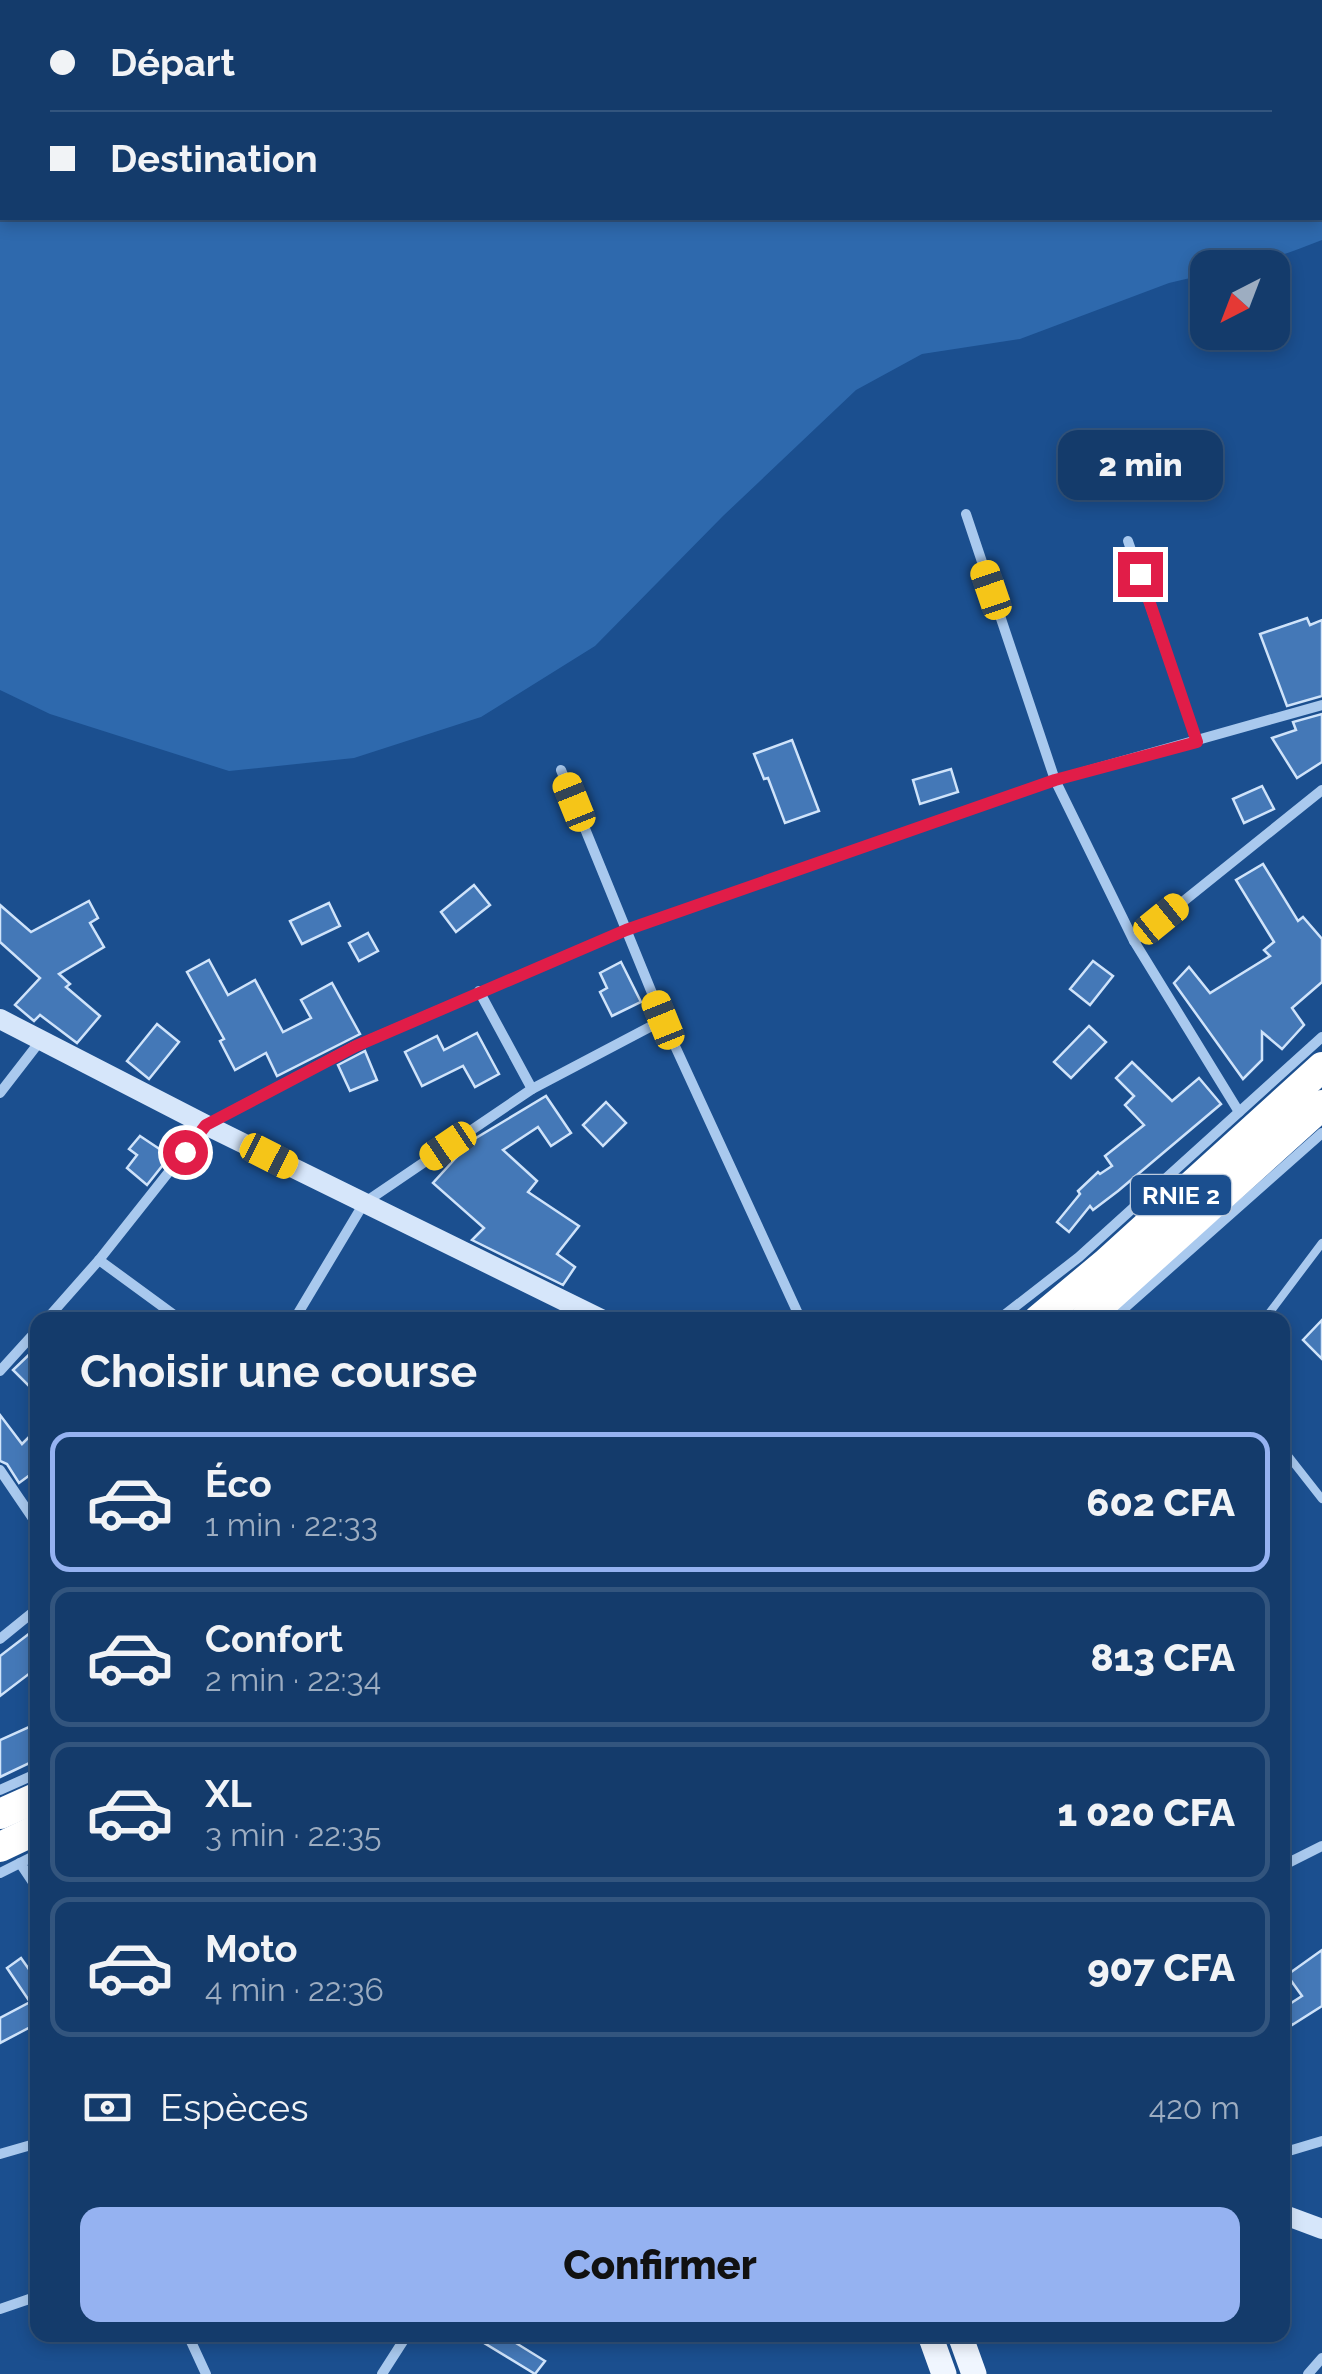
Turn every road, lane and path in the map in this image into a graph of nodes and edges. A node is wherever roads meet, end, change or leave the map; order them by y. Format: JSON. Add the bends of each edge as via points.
{"nodes":[{"id":1,"x":966,"y":514,"type":"dead end"},
{"id":2,"x":1128,"y":541,"type":"dead end"},
{"id":3,"x":1322,"y":705,"type":"edge"},
{"id":4,"x":1197,"y":742,"type":"junction"},
{"id":5,"x":561,"y":770,"type":"dead end"},
{"id":6,"x":1055,"y":780,"type":"junction"},
{"id":7,"x":1322,"y":790,"type":"edge"},
{"id":8,"x":626,"y":930,"type":"junction"},
{"id":9,"x":1134,"y":940,"type":"junction"},
{"id":10,"x":479,"y":990,"type":"junction"},
{"id":11,"x":0,"y":1018,"type":"edge"},
{"id":12,"x":663,"y":1020,"type":"junction"},
{"id":13,"x":1322,"y":1037,"type":"edge"},
{"id":14,"x":41,"y":1039,"type":"junction"},
{"id":15,"x":1322,"y":1067,"type":"edge"},
{"id":16,"x":532,"y":1089,"type":"junction"},
{"id":17,"x":0,"y":1093,"type":"edge"},
{"id":18,"x":1322,"y":1106,"type":"edge"},
{"id":19,"x":1239,"y":1112,"type":"junction"},
{"id":20,"x":206,"y":1125,"type":"junction"},
{"id":21,"x":1322,"y":1133,"type":"edge"},
{"id":22,"x":364,"y":1203,"type":"junction"},
{"id":23,"x":1322,"y":1243,"type":"edge"},
{"id":24,"x":100,"y":1260,"type":"junction"},
{"id":25,"x":53,"y":1312,"type":"edge"},
{"id":26,"x":170,"y":1312,"type":"edge"},
{"id":27,"x":299,"y":1312,"type":"edge"},
{"id":28,"x":587,"y":1312,"type":"edge"},
{"id":29,"x":797,"y":1312,"type":"edge"},
{"id":30,"x":1008,"y":1312,"type":"edge"},
{"id":31,"x":1048,"y":1312,"type":"edge"},
{"id":32,"x":1093,"y":1312,"type":"edge"},
{"id":33,"x":1120,"y":1312,"type":"edge"},
{"id":34,"x":1270,"y":1312,"type":"edge"},
{"id":35,"x":30,"y":1338,"type":"edge"},
{"id":36,"x":0,"y":1371,"type":"edge"},
{"id":37,"x":1290,"y":1458,"type":"edge"},
{"id":38,"x":0,"y":1470,"type":"edge"},
{"id":39,"x":1322,"y":1499,"type":"edge"},
{"id":40,"x":30,"y":1514,"type":"edge"},
{"id":41,"x":30,"y":1615,"type":"edge"},
{"id":42,"x":0,"y":1639,"type":"edge"},
{"id":43,"x":30,"y":1777,"type":"edge"},
{"id":44,"x":0,"y":1790,"type":"edge"},
{"id":45,"x":30,"y":1801,"type":"edge"},
{"id":46,"x":0,"y":1814,"type":"edge"},
{"id":47,"x":30,"y":1837,"type":"edge"},
{"id":48,"x":1322,"y":1846,"type":"edge"},
{"id":49,"x":10,"y":1855,"type":"edge"},
{"id":50,"x":1290,"y":1862,"type":"edge"},
{"id":51,"x":0,"y":1872,"type":"edge"},
{"id":52,"x":30,"y":1880,"type":"edge"},
{"id":53,"x":1322,"y":2141,"type":"edge"},
{"id":54,"x":30,"y":2145,"type":"edge"},
{"id":55,"x":1290,"y":2151,"type":"edge"},
{"id":56,"x":0,"y":2154,"type":"edge"},
{"id":57,"x":1290,"y":2217,"type":"edge"},
{"id":58,"x":1322,"y":2229,"type":"edge"},
{"id":59,"x":30,"y":2299,"type":"edge"},
{"id":60,"x":0,"y":2309,"type":"edge"},
{"id":61,"x":191,"y":2342,"type":"edge"},
{"id":62,"x":403,"y":2342,"type":"edge"},
{"id":63,"x":933,"y":2342,"type":"edge"},
{"id":64,"x":963,"y":2342,"type":"edge"},
{"id":65,"x":1322,"y":2358,"type":"edge"},
{"id":66,"x":206,"y":2374,"type":"edge"},
{"id":67,"x":382,"y":2374,"type":"edge"},
{"id":68,"x":944,"y":2374,"type":"edge"},
{"id":69,"x":974,"y":2374,"type":"edge"},
{"id":70,"x":1308,"y":2374,"type":"edge"}],
"edges":[{"from":1,"to":6,"type":"street"},
{"from":2,"to":4,"type":"street"},
{"from":3,"to":4,"type":"street"},
{"from":4,"to":6,"type":"street"},
{"from":5,"to":8,"type":"street"},
{"from":6,"to":8,"type":"street"},
{"from":6,"to":9,"type":"street"},
{"from":7,"to":9,"type":"street"},
{"from":8,"to":10,"type":"street"},
{"from":8,"to":12,"type":"street"},
{"from":9,"to":19,"type":"street"},
{"from":10,"to":16,"type":"street"},
{"from":10,"to":20,"type":"street"},
{"from":11,"to":14,"type":"street"},
{"from":12,"to":16,"type":"street"},
{"from":12,"to":29,"type":"street"},
{"from":13,"to":19,"type":"street"},
{"from":14,"to":17,"type":"street"},
{"from":14,"to":20,"type":"street"},
{"from":15,"to":31,"type":"highway","name":"RNIE 2","number":"RNIE 2"},
{"from":16,"to":22,"type":"street"},
{"from":18,"to":32,"type":"highway","name":"RNIE 2","number":"RNIE 2"},
{"from":19,"to":30,"type":"street"},
{"from":20,"to":22,"type":"street"},
{"from":20,"to":24,"type":"street"},
{"from":21,"to":33,"type":"street"},
{"from":22,"to":27,"type":"street"},
{"from":22,"to":28,"type":"street"},
{"from":23,"to":34,"type":"lane"},
{"from":24,"to":25,"type":"street"},
{"from":24,"to":26,"type":"street"},
{"from":35,"to":36,"type":"street"},
{"from":37,"to":39,"type":"lane"},
{"from":38,"to":40,"type":"street"},
{"from":41,"to":42,"type":"street"},
{"from":43,"to":44,"type":"street"},
{"from":45,"to":46,"type":"highway"},
{"from":47,"to":49,"type":"highway"},
{"from":48,"to":50,"type":"street"},
{"from":49,"to":51,"type":"street"},
{"from":49,"to":52,"type":"street"},
{"from":53,"to":55,"type":"street"},
{"from":54,"to":56,"type":"street"},
{"from":57,"to":58,"type":"street"},
{"from":59,"to":60,"type":"street"},
{"from":61,"to":66,"type":"street"},
{"from":62,"to":67,"type":"street"},
{"from":63,"to":68,"type":"main road"},
{"from":64,"to":69,"type":"main road"},
{"from":65,"to":70,"type":"street"}]}
